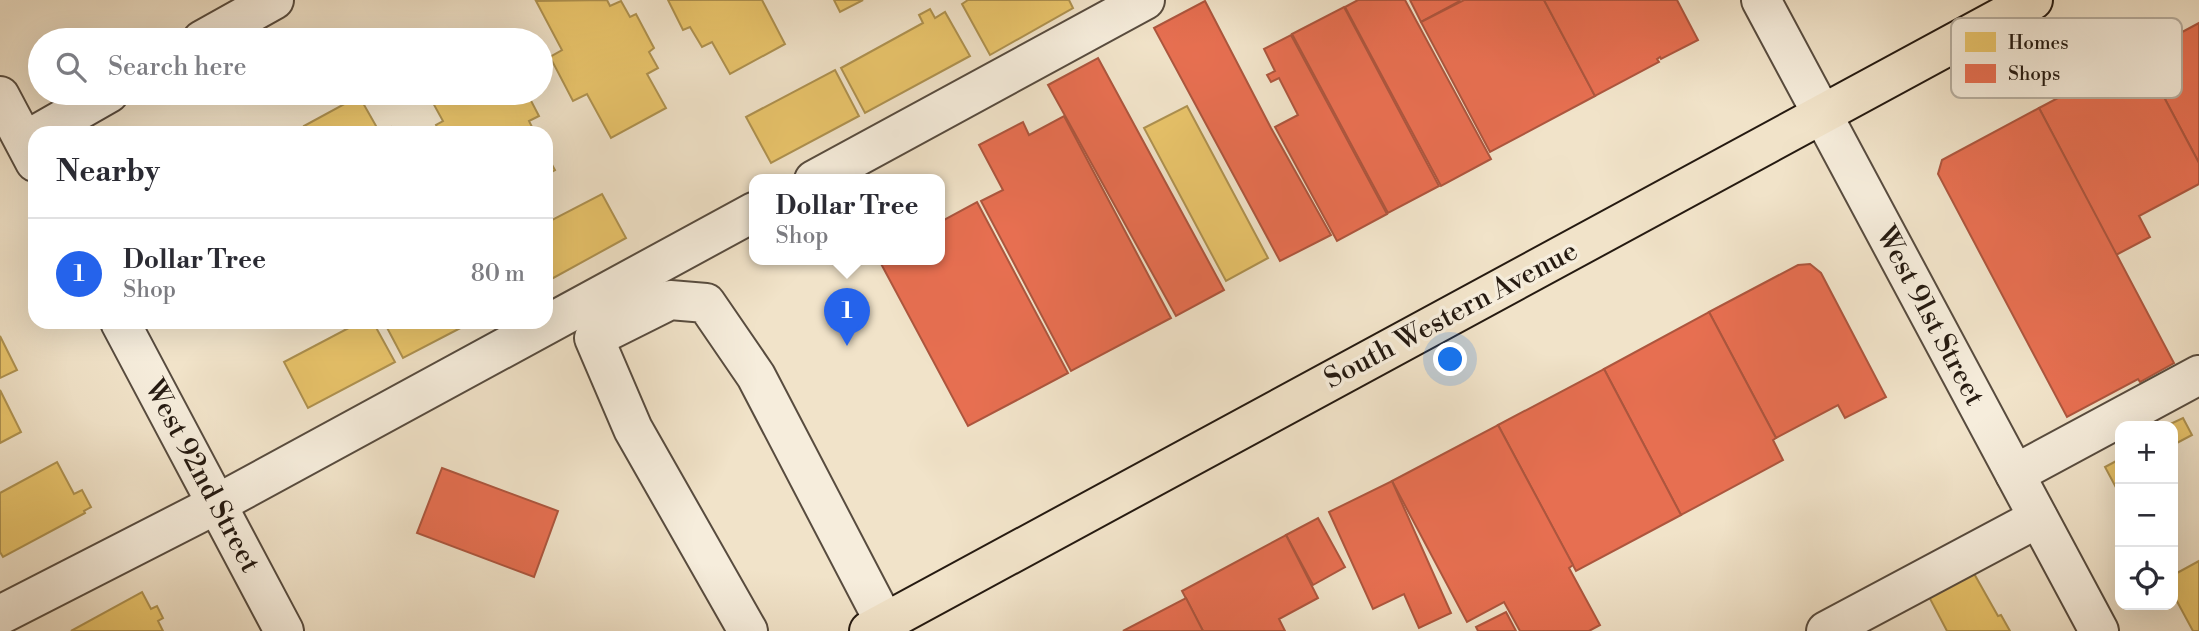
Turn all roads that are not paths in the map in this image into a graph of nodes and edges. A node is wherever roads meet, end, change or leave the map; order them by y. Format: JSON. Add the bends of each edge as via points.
{"nodes":[{"id":1,"x":274,"y":0,"type":"edge"},
{"id":2,"x":1145,"y":0,"type":"edge"},
{"id":3,"x":1761,"y":0,"type":"edge"},
{"id":4,"x":2033,"y":0,"type":"edge"},
{"id":5,"x":2000,"y":18,"type":"edge"},
{"id":6,"x":224,"y":28,"type":"edge"},
{"id":7,"x":1951,"y":45,"type":"edge"},
{"id":8,"x":0,"y":96,"type":"edge"},
{"id":9,"x":90,"y":105,"type":"edge"},
{"id":10,"x":1822,"y":115,"type":"junction"},
{"id":11,"x":58,"y":126,"type":"edge"},
{"id":12,"x":27,"y":146,"type":"edge"},
{"id":13,"x":825,"y":174,"type":"edge"},
{"id":14,"x":749,"y":215,"type":"edge"},
{"id":15,"x":553,"y":321,"type":"edge"},
{"id":16,"x":124,"y":329,"type":"edge"},
{"id":17,"x":539,"y":329,"type":"edge"},
{"id":18,"x":2199,"y":376,"type":"edge"},
{"id":19,"x":2015,"y":474,"type":"junction"},
{"id":20,"x":217,"y":504,"type":"junction"},
{"id":21,"x":2038,"y":518,"type":"junction"},
{"id":22,"x":0,"y":615,"type":"edge"},
{"id":23,"x":877,"y":627,"type":"edge"},
{"id":24,"x":284,"y":631,"type":"edge"},
{"id":25,"x":748,"y":631,"type":"edge"},
{"id":26,"x":1826,"y":631,"type":"edge"},
{"id":27,"x":2099,"y":631,"type":"edge"}],
"edges":[{"from":1,"to":6,"type":"street"},
{"from":2,"to":13,"type":"street"},
{"from":3,"to":10,"type":"street","name":"West 91st Street"},
{"from":4,"to":5,"type":"main road","name":"South Western Avenue"},
{"from":7,"to":10,"type":"main road","name":"South Western Avenue"},
{"from":8,"to":12,"type":"street"},
{"from":9,"to":11,"type":"street"},
{"from":10,"to":19,"type":"street","name":"West 91st Street"},
{"from":10,"to":23,"type":"main road","name":"South Western Avenue"},
{"from":14,"to":15,"type":"street"},
{"from":16,"to":20,"type":"street","name":"West 92nd Street"},
{"from":17,"to":20,"type":"street"},
{"from":18,"to":19,"type":"street"},
{"from":19,"to":21,"type":"street","name":"West 91st Street"},
{"from":20,"to":22,"type":"street"},
{"from":20,"to":24,"type":"street","name":"West 92nd Street"},
{"from":21,"to":26,"type":"street"},
{"from":21,"to":27,"type":"street","name":"West 91st Street"},
{"from":23,"to":25,"type":"street","via":[[756,376],[706,303],[670,300],[594,338],[633,429]]}]}
